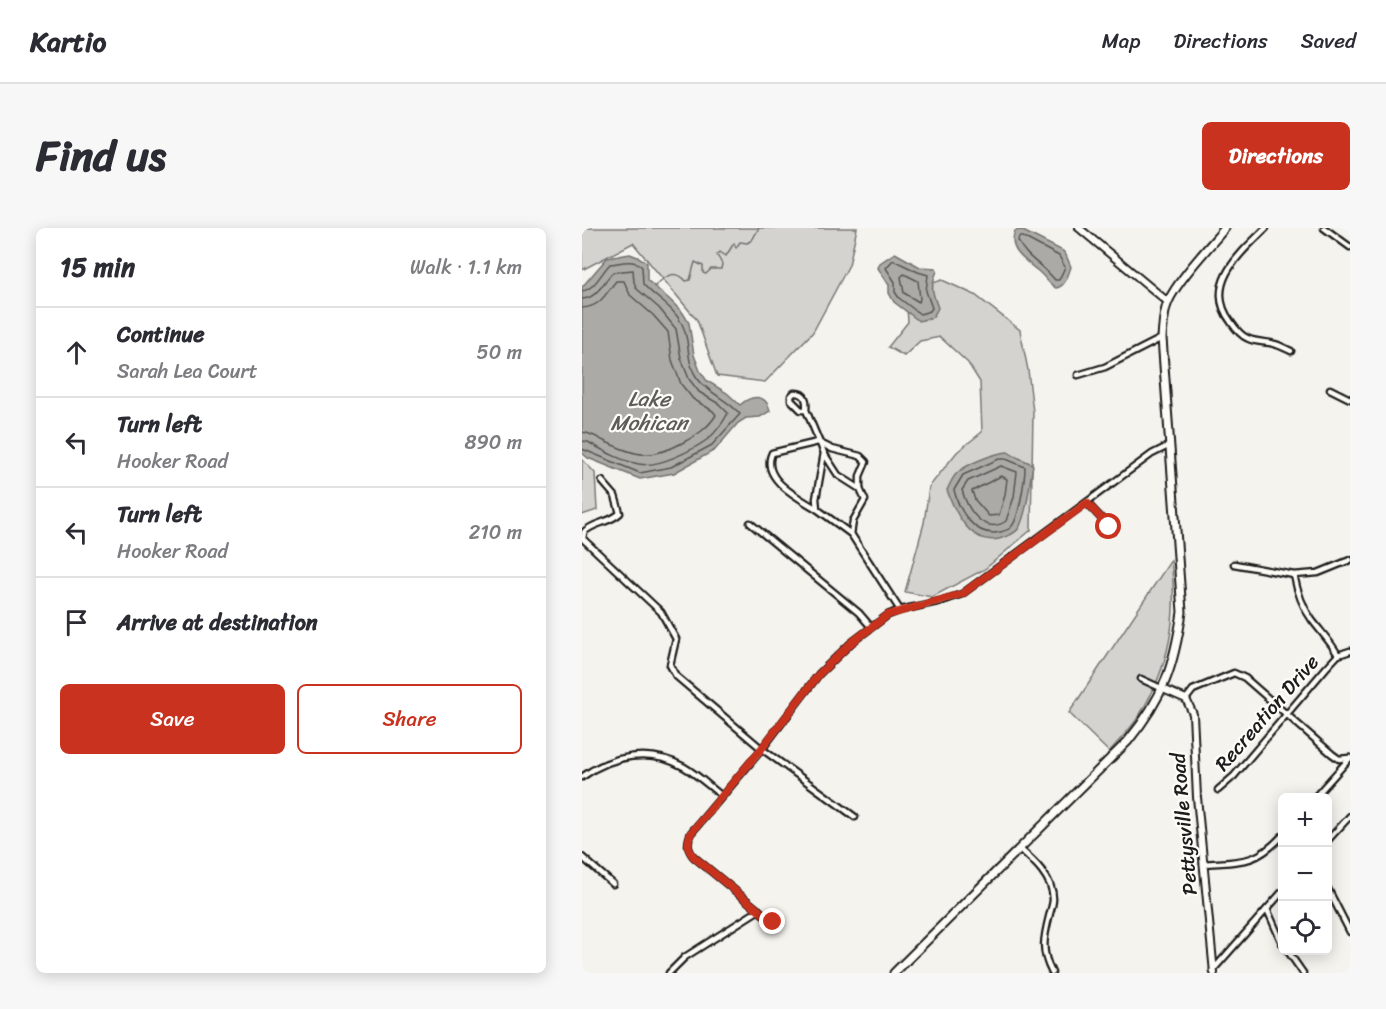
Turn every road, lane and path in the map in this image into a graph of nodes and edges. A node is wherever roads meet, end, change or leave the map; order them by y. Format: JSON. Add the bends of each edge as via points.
{"nodes":[{"id":1,"x":1079,"y":228,"type":"edge"},
{"id":2,"x":1225,"y":228,"type":"edge"},
{"id":3,"x":1266,"y":228,"type":"edge"},
{"id":4,"x":1324,"y":228,"type":"edge"},
{"id":5,"x":1350,"y":247,"type":"edge"},
{"id":6,"x":1168,"y":302,"type":"junction"},
{"id":7,"x":1162,"y":338,"type":"junction"},
{"id":8,"x":1291,"y":351,"type":"dead end"},
{"id":9,"x":1078,"y":375,"type":"dead end"},
{"id":10,"x":1330,"y":389,"type":"dead end"},
{"id":11,"x":1350,"y":399,"type":"edge"},
{"id":12,"x":806,"y":410,"type":"dead end"},
{"id":13,"x":818,"y":442,"type":"junction"},
{"id":14,"x":1170,"y":445,"type":"junction"},
{"id":15,"x":824,"y":453,"type":"junction"},
{"id":16,"x":602,"y":481,"type":"dead end"},
{"id":17,"x":860,"y":489,"type":"junction"},
{"id":18,"x":1087,"y":503,"type":"junction"},
{"id":19,"x":817,"y":509,"type":"junction"},
{"id":20,"x":750,"y":523,"type":"dead end"},
{"id":21,"x":1113,"y":531,"type":"dead end"},
{"id":22,"x":851,"y":534,"type":"junction"},
{"id":23,"x":1350,"y":560,"type":"edge"},
{"id":24,"x":1234,"y":564,"type":"dead end"},
{"id":25,"x":1294,"y":575,"type":"junction"},
{"id":26,"x":900,"y":610,"type":"junction"},
{"id":27,"x":871,"y":627,"type":"junction"},
{"id":28,"x":1350,"y":651,"type":"edge"},
{"id":29,"x":1338,"y":655,"type":"junction"},
{"id":30,"x":1141,"y":679,"type":"dead end"},
{"id":31,"x":1163,"y":689,"type":"junction"},
{"id":32,"x":1186,"y":699,"type":"junction"},
{"id":33,"x":1287,"y":714,"type":"junction"},
{"id":34,"x":762,"y":748,"type":"junction"},
{"id":35,"x":1350,"y":758,"type":"edge"},
{"id":36,"x":582,"y":777,"type":"edge"},
{"id":37,"x":1218,"y":790,"type":"dead end"},
{"id":38,"x":1318,"y":793,"type":"edge"},
{"id":39,"x":722,"y":796,"type":"junction"},
{"id":40,"x":1350,"y":816,"type":"edge"},
{"id":41,"x":855,"y":817,"type":"dead end"},
{"id":42,"x":1332,"y":836,"type":"edge"},
{"id":43,"x":1278,"y":840,"type":"edge"},
{"id":44,"x":1020,"y":849,"type":"junction"},
{"id":45,"x":582,"y":857,"type":"edge"},
{"id":46,"x":1203,"y":864,"type":"junction"},
{"id":47,"x":613,"y":884,"type":"dead end"},
{"id":48,"x":1278,"y":896,"type":"edge"},
{"id":49,"x":1332,"y":897,"type":"edge"},
{"id":50,"x":1266,"y":909,"type":"junction"},
{"id":51,"x":759,"y":910,"type":"junction"},
{"id":52,"x":773,"y":922,"type":"dead end"},
{"id":53,"x":1350,"y":932,"type":"edge"},
{"id":54,"x":1278,"y":934,"type":"edge"},
{"id":55,"x":1290,"y":955,"type":"edge"},
{"id":56,"x":1213,"y":972,"type":"edge"},
{"id":57,"x":669,"y":973,"type":"edge"},
{"id":58,"x":894,"y":973,"type":"edge"},
{"id":59,"x":1052,"y":973,"type":"edge"},
{"id":60,"x":1303,"y":973,"type":"edge"}],
"edges":[{"from":1,"to":6,"type":"main road"},
{"from":2,"to":6,"type":"main road"},
{"from":3,"to":8,"type":"street","via":[[1228,268],[1221,290],[1223,309],[1248,339]]},
{"from":4,"to":5,"type":"street"},
{"from":6,"to":7,"type":"main road"},
{"from":7,"to":9,"type":"street","via":[[1105,367]]},
{"from":7,"to":14,"type":"main road"},
{"from":10,"to":11,"type":"street"},
{"from":12,"to":13,"type":"street"},
{"from":13,"to":15,"type":"street"},
{"from":13,"to":17,"type":"street","via":[[865,460]]},
{"from":13,"to":19,"type":"street","via":[[773,452],[769,458],[776,481]]},
{"from":14,"to":18,"type":"street"},
{"from":14,"to":31,"type":"main road","via":[[1182,612]]},
{"from":15,"to":17,"type":"street","via":[[838,475]]},
{"from":15,"to":19,"type":"street"},
{"from":16,"to":34,"type":"street","via":[[615,496],[620,513],[592,525],[583,539],[661,612],[676,639],[670,665],[676,676]]},
{"from":17,"to":22,"type":"street","via":[[865,500],[853,521]]},
{"from":18,"to":21,"type":"street"},
{"from":18,"to":26,"type":"street","via":[[962,594]]},
{"from":19,"to":22,"type":"street"},
{"from":20,"to":27,"type":"street"},
{"from":22,"to":26,"type":"street"},
{"from":23,"to":25,"type":"street","via":[[1318,573]]},
{"from":24,"to":25,"type":"street"},
{"from":25,"to":29,"type":"street","via":[[1310,618]]},
{"from":26,"to":27,"type":"street"},
{"from":27,"to":34,"type":"street","via":[[819,674]]},
{"from":28,"to":29,"type":"street"},
{"from":29,"to":33,"type":"street","name":"Recreation Drive"},
{"from":30,"to":31,"type":"street"},
{"from":31,"to":32,"type":"main road"},
{"from":31,"to":44,"type":"main road","via":[[1128,741]]},
{"from":32,"to":33,"type":"street","via":[[1193,690],[1234,673]]},
{"from":32,"to":46,"type":"main road","name":"Pettysville Road","via":[[1193,714]]},
{"from":33,"to":35,"type":"street","via":[[1339,759]]},
{"from":33,"to":37,"type":"street","name":"Recreation Drive"},
{"from":34,"to":39,"type":"street"},
{"from":34,"to":41,"type":"street"},
{"from":35,"to":38,"type":"street"},
{"from":36,"to":39,"type":"street","via":[[621,758],[656,757],[685,767]]},
{"from":39,"to":51,"type":"street","via":[[691,833],[688,848]]},
{"from":40,"to":42,"type":"street"},
{"from":43,"to":46,"type":"street","via":[[1254,858]]},
{"from":44,"to":58,"type":"main road"},
{"from":44,"to":59,"type":"street","via":[[1050,884],[1053,900],[1043,945],[1044,959]]},
{"from":45,"to":47,"type":"street"},
{"from":46,"to":56,"type":"main road","name":"Pettysville Road"},
{"from":48,"to":50,"type":"street"},
{"from":49,"to":53,"type":"street"},
{"from":50,"to":54,"type":"street"},
{"from":50,"to":56,"type":"street"},
{"from":51,"to":52,"type":"street"},
{"from":51,"to":57,"type":"street","via":[[685,957]]},
{"from":55,"to":60,"type":"street"}]}
